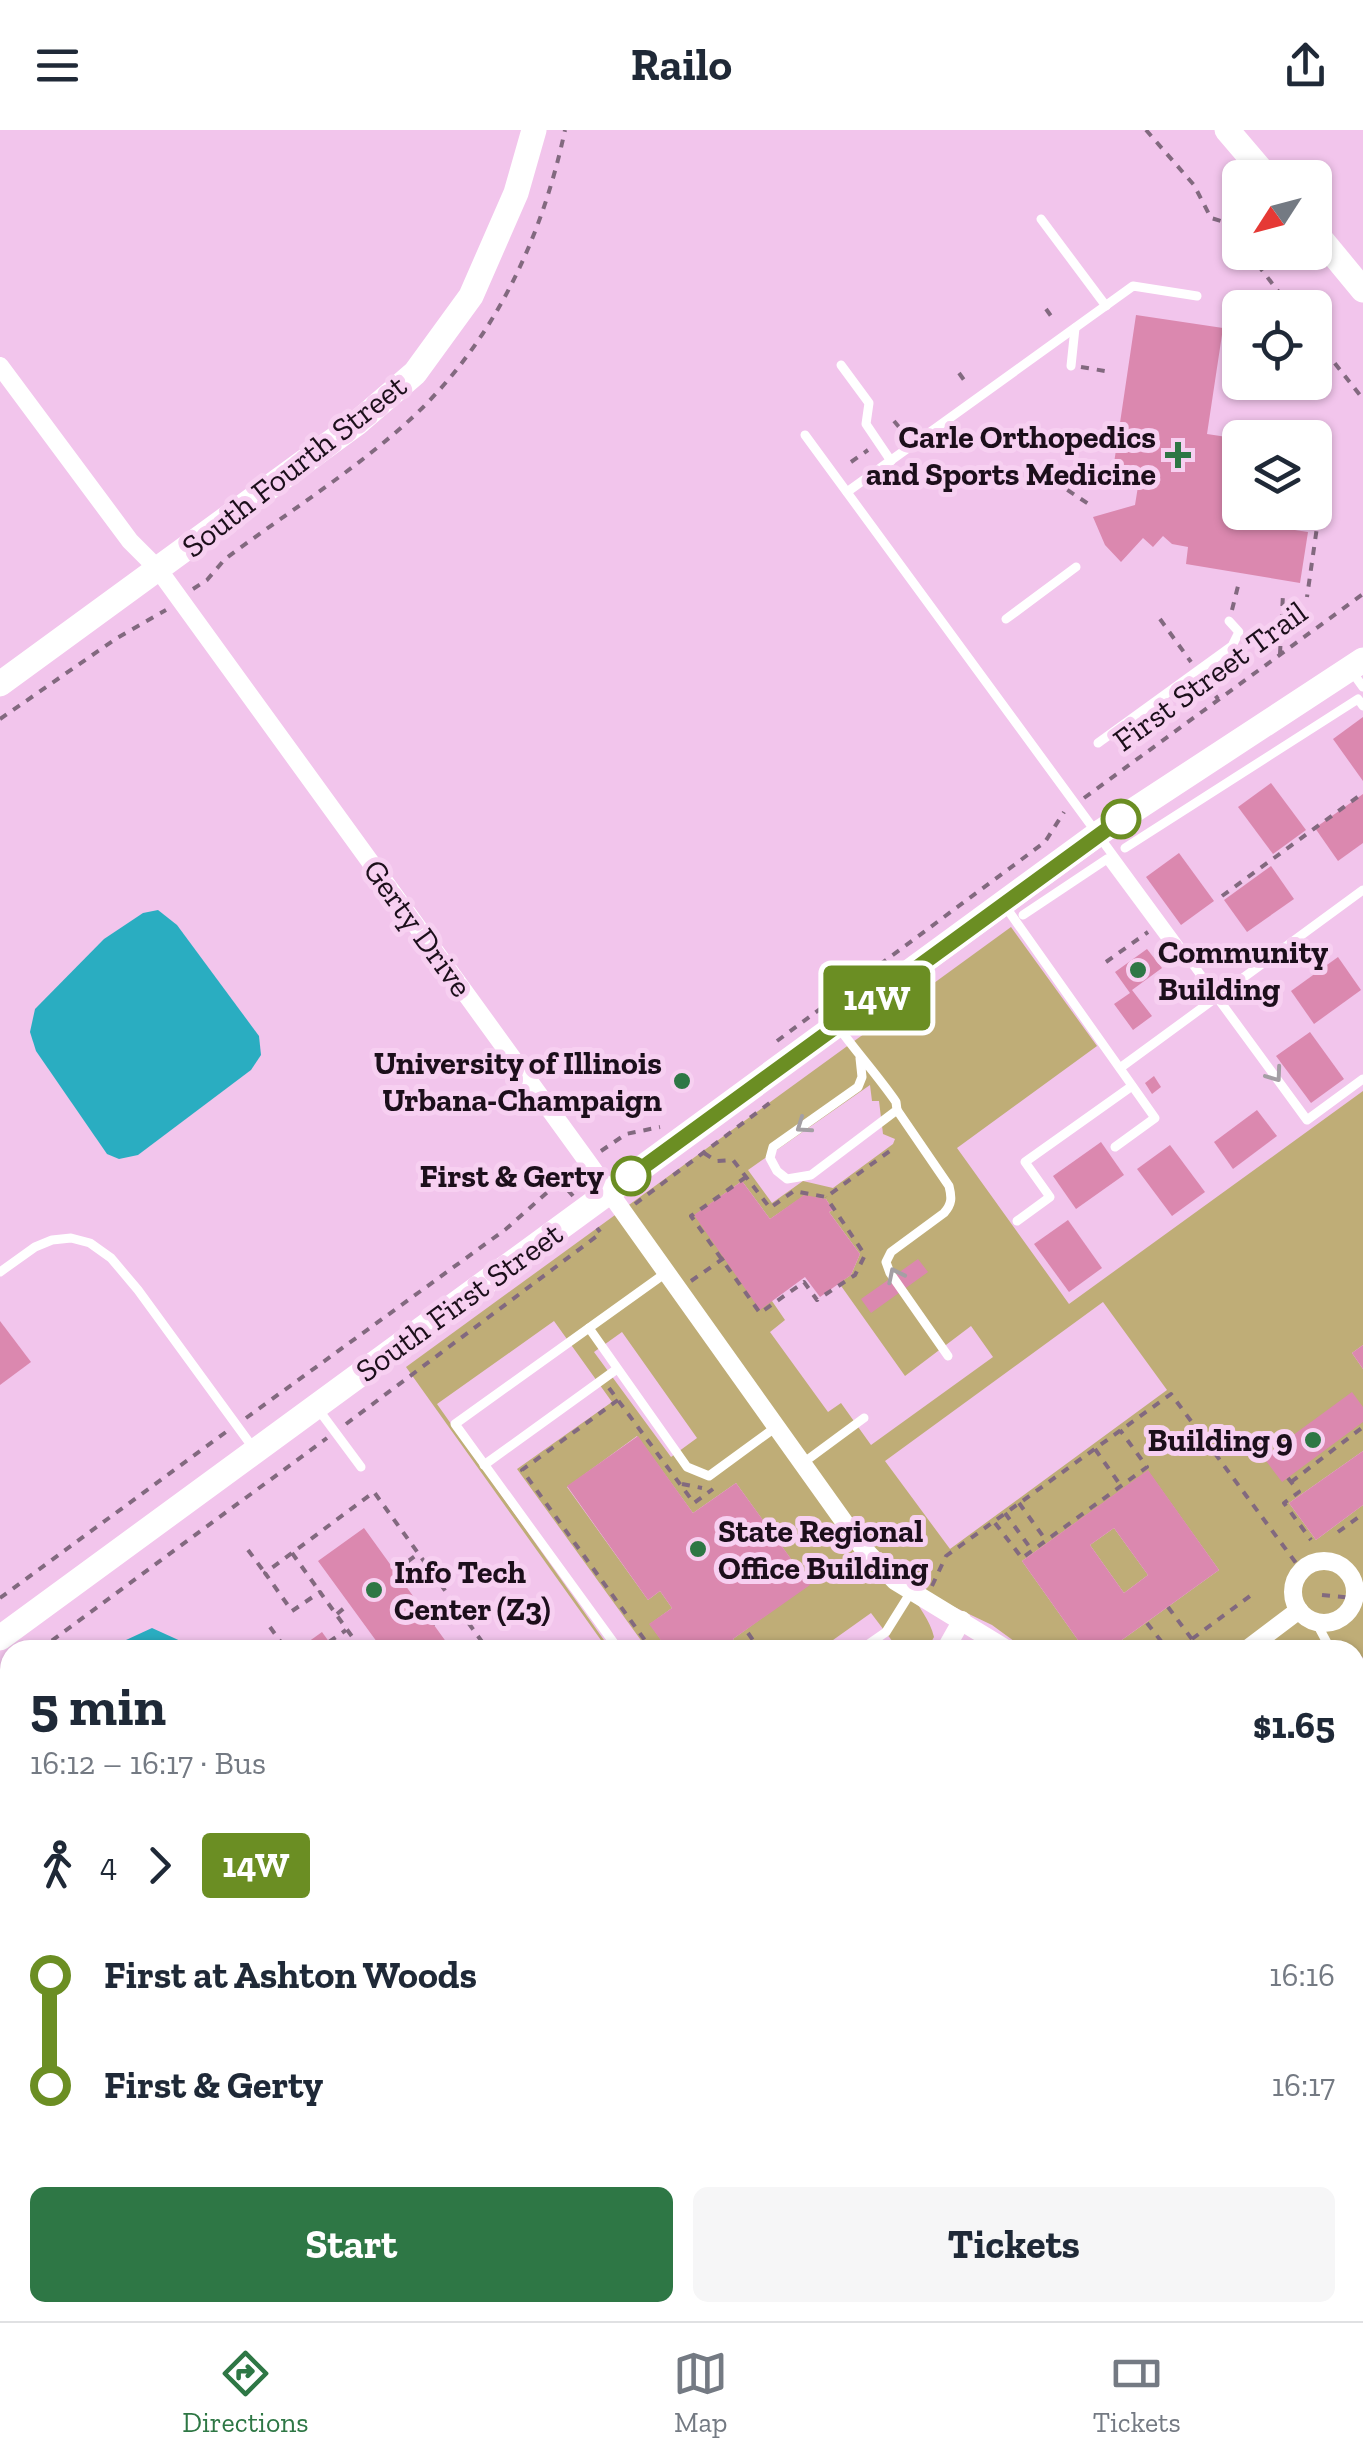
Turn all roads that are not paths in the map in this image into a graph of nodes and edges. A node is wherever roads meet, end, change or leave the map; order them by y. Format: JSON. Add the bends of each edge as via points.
{"nodes":[{"id":1,"x":534,"y":130,"type":"edge"},
{"id":2,"x":1227,"y":130,"type":"edge"},
{"id":3,"x":1253,"y":160,"type":"edge"},
{"id":4,"x":1042,"y":219,"type":"dead end"},
{"id":5,"x":1332,"y":253,"type":"edge"},
{"id":6,"x":1363,"y":290,"type":"edge"},
{"id":7,"x":1197,"y":296,"type":"dead end"},
{"id":8,"x":1106,"y":306,"type":"junction"},
{"id":9,"x":1076,"y":328,"type":"junction"},
{"id":10,"x":841,"y":365,"type":"dead end"},
{"id":11,"x":0,"y":366,"type":"edge"},
{"id":12,"x":1071,"y":366,"type":"road end"},
{"id":13,"x":805,"y":436,"type":"dead end"},
{"id":14,"x":891,"y":460,"type":"junction"},
{"id":15,"x":847,"y":492,"type":"junction"},
{"id":16,"x":1076,"y":567,"type":"dead end"},
{"id":17,"x":158,"y":570,"type":"junction"},
{"id":18,"x":1006,"y":619,"type":"dead end"},
{"id":19,"x":1229,"y":621,"type":"road end"},
{"id":20,"x":1358,"y":672,"type":"edge"},
{"id":21,"x":0,"y":684,"type":"edge"},
{"id":22,"x":1363,"y":706,"type":"edge"},
{"id":23,"x":1098,"y":743,"type":"dead end"},
{"id":24,"x":1099,"y":834,"type":"junction"},
{"id":25,"x":1125,"y":848,"type":"dead end"},
{"id":26,"x":1363,"y":890,"type":"edge"},
{"id":27,"x":1013,"y":909,"type":"junction"},
{"id":28,"x":1170,"y":944,"type":"dead end"},
{"id":29,"x":1218,"y":996,"type":"junction"},
{"id":30,"x":838,"y":1027,"type":"junction"},
{"id":31,"x":860,"y":1058,"type":"junction"},
{"id":32,"x":1120,"y":1068,"type":"junction"},
{"id":33,"x":1363,"y":1079,"type":"edge"},
{"id":34,"x":1132,"y":1086,"type":"junction"},
{"id":35,"x":897,"y":1110,"type":"junction"},
{"id":36,"x":1114,"y":1146,"type":"dead end"},
{"id":37,"x":609,"y":1192,"type":"junction"},
{"id":38,"x":1016,"y":1220,"type":"dead end"},
{"id":39,"x":0,"y":1272,"type":"edge"},
{"id":40,"x":667,"y":1272,"type":"junction"},
{"id":41,"x":588,"y":1328,"type":"junction"},
{"id":42,"x":948,"y":1356,"type":"dead end"},
{"id":43,"x":617,"y":1369,"type":"junction"},
{"id":44,"x":316,"y":1408,"type":"junction"},
{"id":45,"x":864,"y":1418,"type":"dead end"},
{"id":46,"x":777,"y":1426,"type":"junction"},
{"id":47,"x":256,"y":1451,"type":"junction"},
{"id":48,"x":802,"y":1463,"type":"junction"},
{"id":49,"x":484,"y":1465,"type":"junction"},
{"id":50,"x":361,"y":1467,"type":"dead end"},
{"id":51,"x":918,"y":1596,"type":"junction"},
{"id":52,"x":1359,"y":1599,"type":"edge"},
{"id":53,"x":1299,"y":1610,"type":"junction"},
{"id":54,"x":962,"y":1620,"type":"junction"},
{"id":55,"x":1316,"y":1622,"type":"junction"},
{"id":56,"x":0,"y":1638,"type":"edge"},
{"id":57,"x":612,"y":1640,"type":"edge"},
{"id":58,"x":874,"y":1640,"type":"edge"},
{"id":59,"x":951,"y":1640,"type":"edge"},
{"id":60,"x":993,"y":1640,"type":"edge"},
{"id":61,"x":1259,"y":1640,"type":"edge"},
{"id":62,"x":1326,"y":1640,"type":"edge"}],
"edges":[{"from":1,"to":17,"type":"street","name":"South Fourth Street","via":[[516,194],[470,296],[415,374]]},
{"from":2,"to":3,"type":"street"},
{"from":4,"to":8,"type":"lane"},
{"from":5,"to":6,"type":"street"},
{"from":7,"to":8,"type":"lane","via":[[1133,286]]},
{"from":8,"to":9,"type":"lane"},
{"from":9,"to":12,"type":"lane"},
{"from":9,"to":14,"type":"lane"},
{"from":10,"to":14,"type":"lane","via":[[869,403],[866,424]]},
{"from":11,"to":17,"type":"street","name":"Gerty Drive"},
{"from":13,"to":15,"type":"lane"},
{"from":14,"to":15,"type":"lane"},
{"from":15,"to":24,"type":"lane"},
{"from":16,"to":18,"type":"lane"},
{"from":17,"to":21,"type":"street","name":"South Fourth Street"},
{"from":17,"to":37,"type":"street","name":"Gerty Drive"},
{"from":19,"to":23,"type":"lane","via":[[1239,632],[1232,646]]},
{"from":20,"to":24,"type":"street","name":"South First Street"},
{"from":22,"to":25,"type":"lane","via":[[1358,699]]},
{"from":24,"to":27,"type":"street","name":"South First Street"},
{"from":24,"to":29,"type":"lane"},
{"from":26,"to":29,"type":"lane"},
{"from":27,"to":28,"type":"lane","via":[[1108,859]]},
{"from":27,"to":30,"type":"street","name":"South First Street"},
{"from":27,"to":32,"type":"lane"},
{"from":29,"to":32,"type":"lane"},
{"from":29,"to":33,"type":"lane","one_way":true,"via":[[1307,1120]]},
{"from":30,"to":31,"type":"lane"},
{"from":30,"to":37,"type":"street","name":"South First Street"},
{"from":31,"to":35,"type":"lane"},
{"from":31,"to":35,"type":"lane","one_way":true,"via":[[858,1087],[773,1147],[777,1171],[786,1180],[811,1175]]},
{"from":32,"to":34,"type":"lane"},
{"from":34,"to":36,"type":"lane","via":[[1155,1118]]},
{"from":34,"to":38,"type":"lane","via":[[1025,1162],[1050,1197]]},
{"from":42,"to":35,"type":"lane","one_way":true,"via":[[886,1262],[944,1214],[952,1196]]},
{"from":37,"to":40,"type":"street","name":"Gerty Drive"},
{"from":37,"to":44,"type":"street","name":"South First Street"},
{"from":39,"to":47,"type":"lane","via":[[52,1240],[90,1243],[138,1290]]},
{"from":40,"to":41,"type":"lane"},
{"from":40,"to":46,"type":"street","name":"Gerty Drive"},
{"from":41,"to":43,"type":"lane"},
{"from":41,"to":49,"type":"lane","via":[[455,1424]]},
{"from":43,"to":46,"type":"lane","via":[[687,1468],[709,1476]]},
{"from":43,"to":49,"type":"lane"},
{"from":44,"to":47,"type":"street","name":"South First Street"},
{"from":44,"to":50,"type":"lane"},
{"from":45,"to":48,"type":"lane"},
{"from":46,"to":48,"type":"street","name":"Gerty Drive"},
{"from":47,"to":56,"type":"street","name":"South First Street"},
{"from":48,"to":51,"type":"street","name":"Gerty Drive","via":[[862,1547]]},
{"from":49,"to":57,"type":"lane"},
{"from":51,"to":54,"type":"street","name":"Gerty Drive"},
{"from":51,"to":58,"type":"lane"},
{"from":52,"to":53,"type":"street","via":[[1346,1570],[1318,1562],[1295,1581]]},
{"from":52,"to":55,"type":"street","via":[[1336,1621]]},
{"from":53,"to":55,"type":"street"},
{"from":53,"to":61,"type":"street"},
{"from":54,"to":59,"type":"street"},
{"from":54,"to":60,"type":"street","name":"Gerty Drive"},
{"from":55,"to":62,"type":"lane"}]}
